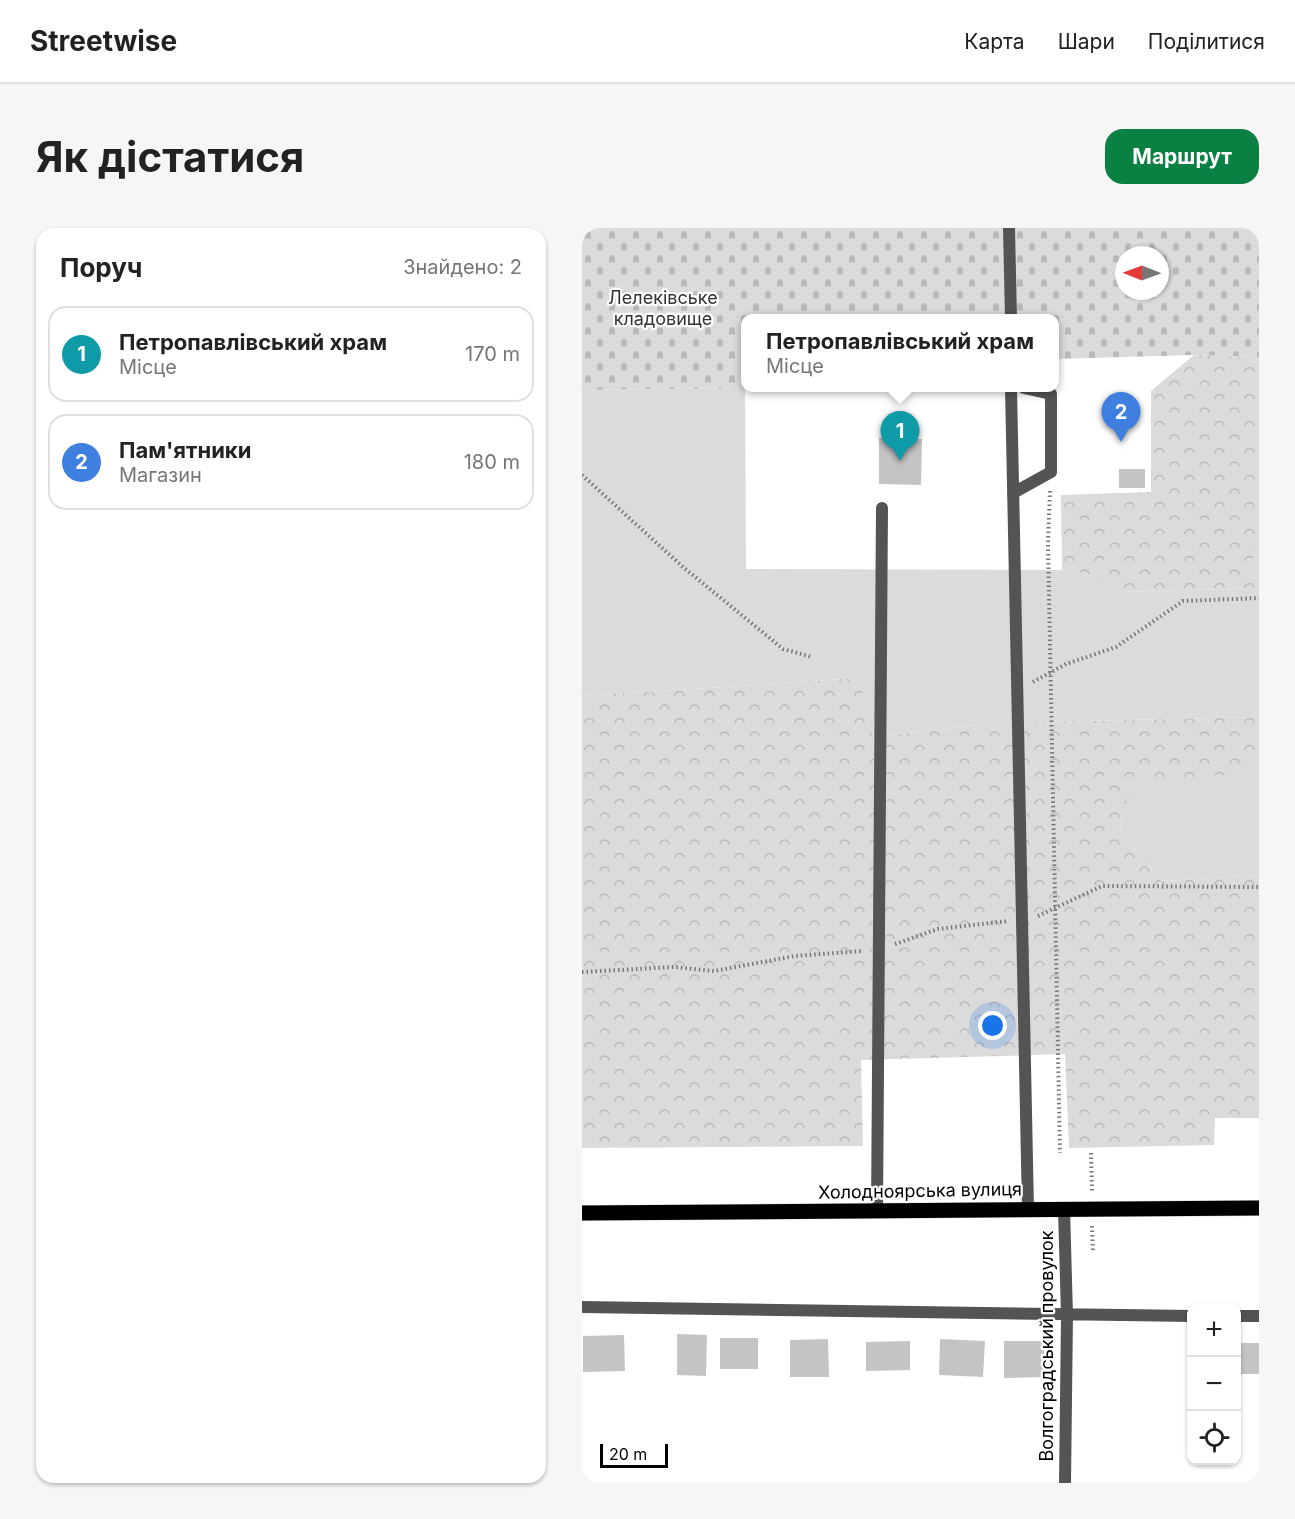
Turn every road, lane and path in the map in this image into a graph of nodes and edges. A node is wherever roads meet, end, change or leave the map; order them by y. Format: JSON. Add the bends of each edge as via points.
{"nodes":[{"id":1,"x":1009,"y":228,"type":"edge"},
{"id":2,"x":1011,"y":314,"type":"edge"},
{"id":3,"x":1011,"y":392,"type":"edge"},
{"id":4,"x":1043,"y":392,"type":"edge"},
{"id":5,"x":1051,"y":472,"type":"junction"},
{"id":6,"x":582,"y":475,"type":"edge"},
{"id":7,"x":1013,"y":493,"type":"junction"},
{"id":8,"x":882,"y":508,"type":"dead end"},
{"id":9,"x":1259,"y":598,"type":"edge"},
{"id":10,"x":812,"y":657,"type":"dead end"},
{"id":11,"x":1050,"y":672,"type":"junction"},
{"id":12,"x":1016,"y":691,"type":"junction"},
{"id":13,"x":1259,"y":887,"type":"edge"},
{"id":14,"x":1055,"y":907,"type":"junction"},
{"id":15,"x":1022,"y":920,"type":"junction"},
{"id":16,"x":879,"y":950,"type":"junction"},
{"id":17,"x":582,"y":972,"type":"edge"},
{"id":18,"x":1060,"y":1153,"type":"dead end"},
{"id":19,"x":1259,"y":1208,"type":"edge"},
{"id":20,"x":1028,"y":1209,"type":"junction"},
{"id":21,"x":1064,"y":1209,"type":"junction"},
{"id":22,"x":877,"y":1211,"type":"junction"},
{"id":23,"x":582,"y":1213,"type":"edge"},
{"id":24,"x":582,"y":1307,"type":"edge"},
{"id":25,"x":1067,"y":1315,"type":"junction"},
{"id":26,"x":1187,"y":1316,"type":"edge"},
{"id":27,"x":1241,"y":1316,"type":"edge"},
{"id":28,"x":1259,"y":1317,"type":"edge"},
{"id":29,"x":1065,"y":1483,"type":"edge"}],
"edges":[{"from":1,"to":2,"type":"street"},
{"from":3,"to":7,"type":"street"},
{"from":4,"to":5,"type":"street","via":[[1051,394]]},
{"from":5,"to":7,"type":"street"},
{"from":5,"to":11,"type":"path"},
{"from":6,"to":10,"type":"path","via":[[683,567],[783,649]]},
{"from":7,"to":12,"type":"street"},
{"from":8,"to":16,"type":"street"},
{"from":9,"to":11,"type":"path","via":[[1183,601],[1116,646]]},
{"from":11,"to":12,"type":"path"},
{"from":11,"to":14,"type":"path"},
{"from":12,"to":15,"type":"street"},
{"from":13,"to":14,"type":"path","via":[[1102,886]]},
{"from":14,"to":15,"type":"path"},
{"from":14,"to":18,"type":"path"},
{"from":15,"to":16,"type":"path","via":[[938,929]]},
{"from":15,"to":20,"type":"street"},
{"from":16,"to":17,"type":"path","via":[[795,956],[714,971],[674,967]]},
{"from":16,"to":22,"type":"street"},
{"from":19,"to":21,"type":"main road","name":"Холодноярська вулиця"},
{"from":20,"to":21,"type":"main road","name":"Холодноярська вулиця"},
{"from":20,"to":22,"type":"main road","name":"Холодноярська вулиця"},
{"from":21,"to":25,"type":"street","name":"Волгоградський провулок"},
{"from":22,"to":23,"type":"main road","name":"Холодноярська вулиця"},
{"from":24,"to":25,"type":"street"},
{"from":25,"to":26,"type":"street"},
{"from":25,"to":29,"type":"street","name":"Волгоградський провулок"},
{"from":27,"to":28,"type":"street"}]}
